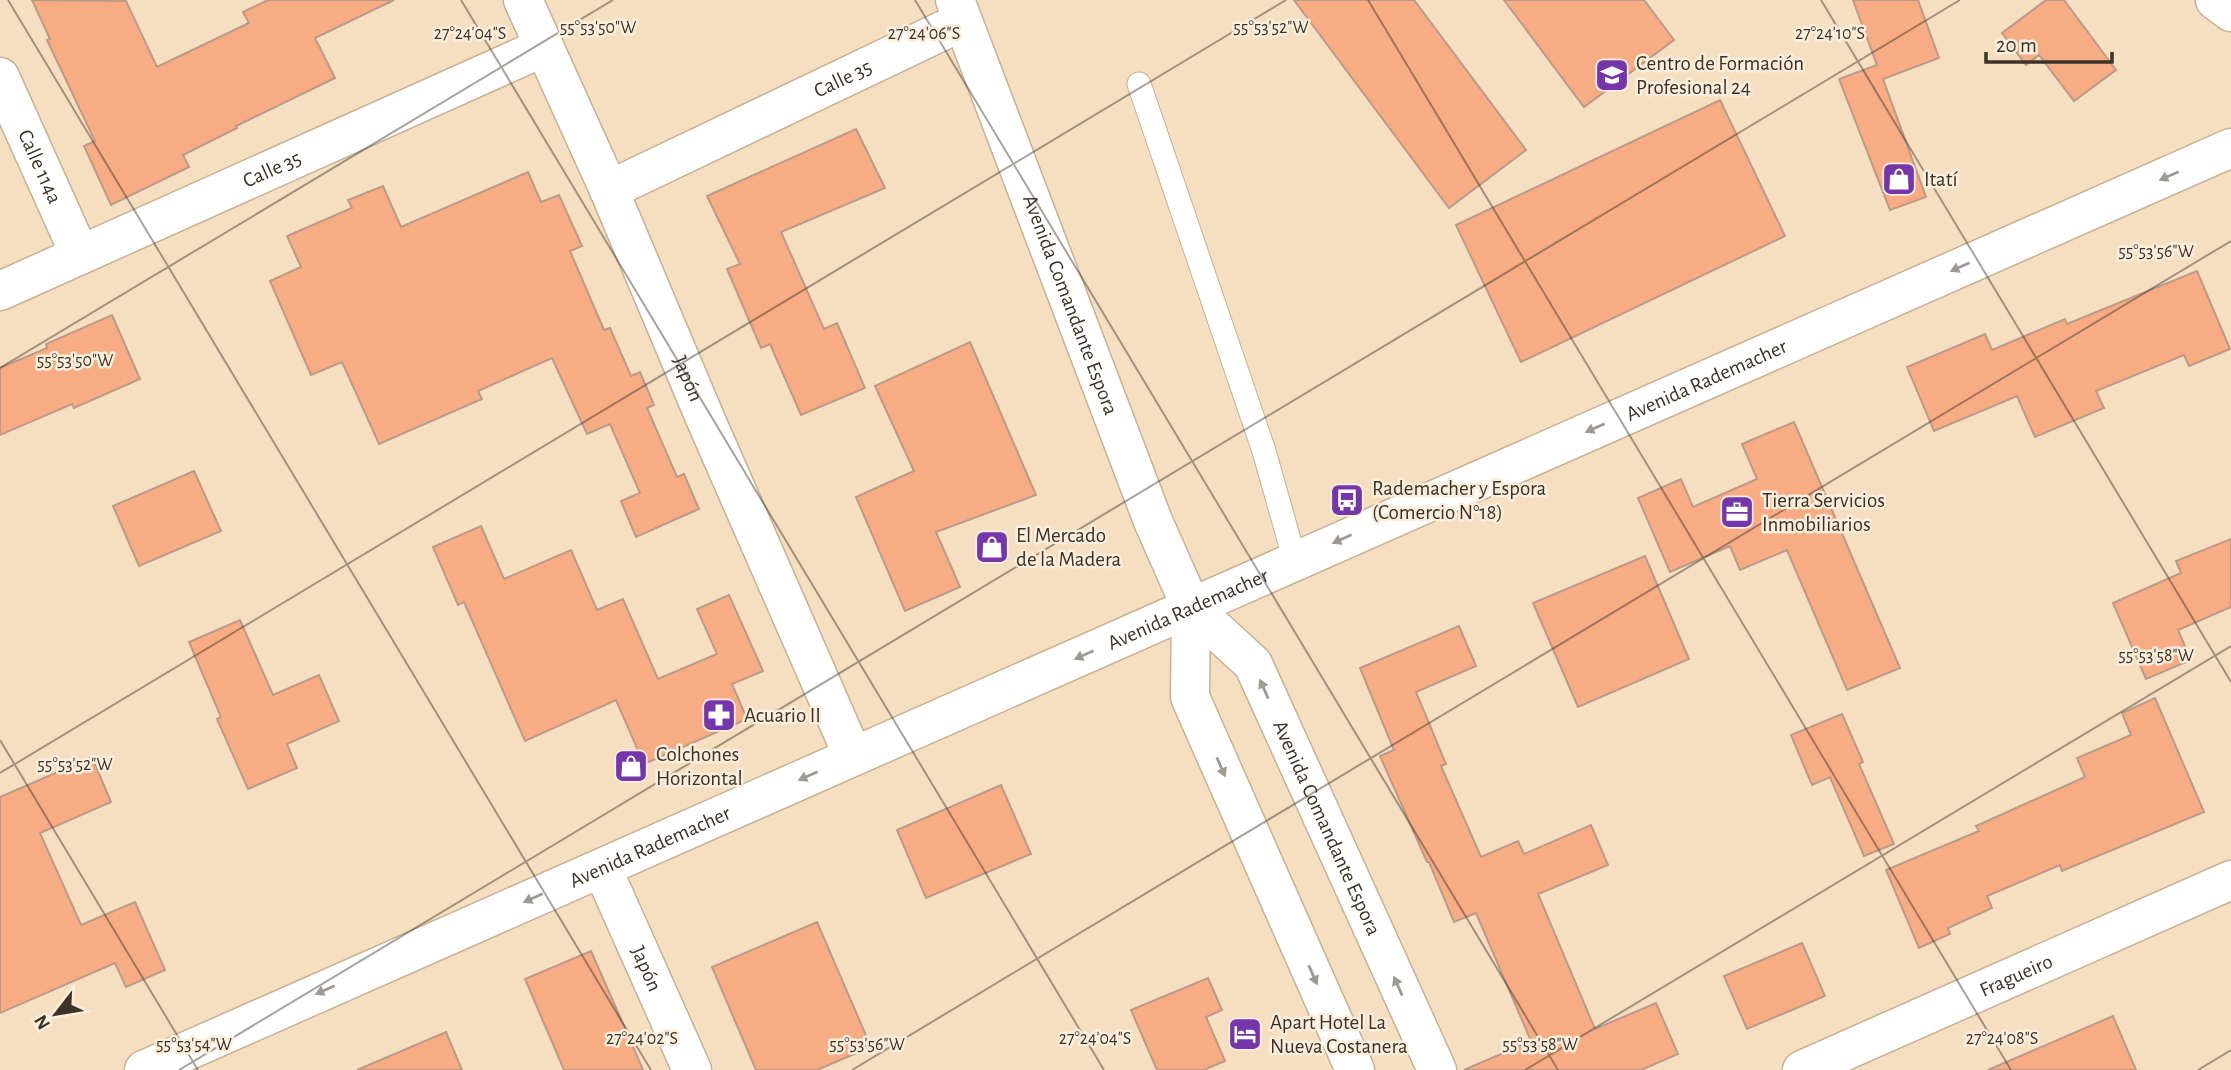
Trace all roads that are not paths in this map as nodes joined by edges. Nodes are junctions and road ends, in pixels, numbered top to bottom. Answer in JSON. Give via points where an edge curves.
{"nodes":[{"id":1,"x":523,"y":0,"type":"edge"},
{"id":2,"x":2215,"y":0,"type":"edge"},
{"id":3,"x":959,"y":11,"type":"edge"},
{"id":4,"x":2231,"y":12,"type":"edge"},
{"id":5,"x":544,"y":47,"type":"junction"},
{"id":6,"x":0,"y":76,"type":"edge"},
{"id":7,"x":1139,"y":84,"type":"dead end"},
{"id":8,"x":2231,"y":148,"type":"edge"},
{"id":9,"x":609,"y":190,"type":"junction"},
{"id":10,"x":80,"y":255,"type":"junction"},
{"id":11,"x":0,"y":290,"type":"edge"},
{"id":12,"x":1295,"y":561,"type":"junction"},
{"id":13,"x":1191,"y":607,"type":"junction"},
{"id":14,"x":853,"y":756,"type":"junction"},
{"id":15,"x":602,"y":868,"type":"junction"},
{"id":16,"x":2231,"y":880,"type":"edge"},
{"id":17,"x":144,"y":1070,"type":"edge"},
{"id":18,"x":692,"y":1070,"type":"edge"},
{"id":19,"x":1355,"y":1070,"type":"edge"},
{"id":20,"x":1437,"y":1070,"type":"edge"},
{"id":21,"x":1802,"y":1070,"type":"edge"}],
"edges":[{"from":1,"to":5,"type":"street","name":"Japón"},
{"from":2,"to":4,"type":"street"},
{"from":3,"to":9,"type":"street","name":"Calle 35"},
{"from":3,"to":13,"type":"street","name":"Avenida Comandante Espora","via":[[1153,521]]},
{"from":5,"to":9,"type":"street","name":"Japón"},
{"from":5,"to":10,"type":"street","name":"Calle 35"},
{"from":6,"to":10,"type":"street","name":"Calle 114a"},
{"from":7,"to":12,"type":"lane","via":[[1264,450]]},
{"from":8,"to":12,"type":"street","name":"Avenida Rademacher","one_way":true},
{"from":9,"to":14,"type":"street","name":"Japón"},
{"from":10,"to":11,"type":"street","name":"Calle 35"},
{"from":12,"to":13,"type":"street","name":"Avenida Rademacher"},
{"from":13,"to":14,"type":"street","name":"Avenida Rademacher","one_way":true},
{"from":13,"to":19,"type":"street","name":"Avenida Comandante Espora","one_way":true,"via":[[1190,697]]},
{"from":20,"to":13,"type":"street","name":"Avenida Comandante Espora","one_way":true,"via":[[1253,664]]},
{"from":14,"to":15,"type":"street","name":"Avenida Rademacher","one_way":true},
{"from":15,"to":17,"type":"street","name":"Avenida Rademacher","one_way":true},
{"from":15,"to":18,"type":"street","name":"Japón"},
{"from":16,"to":21,"type":"street","name":"Fragueiro"}]}
